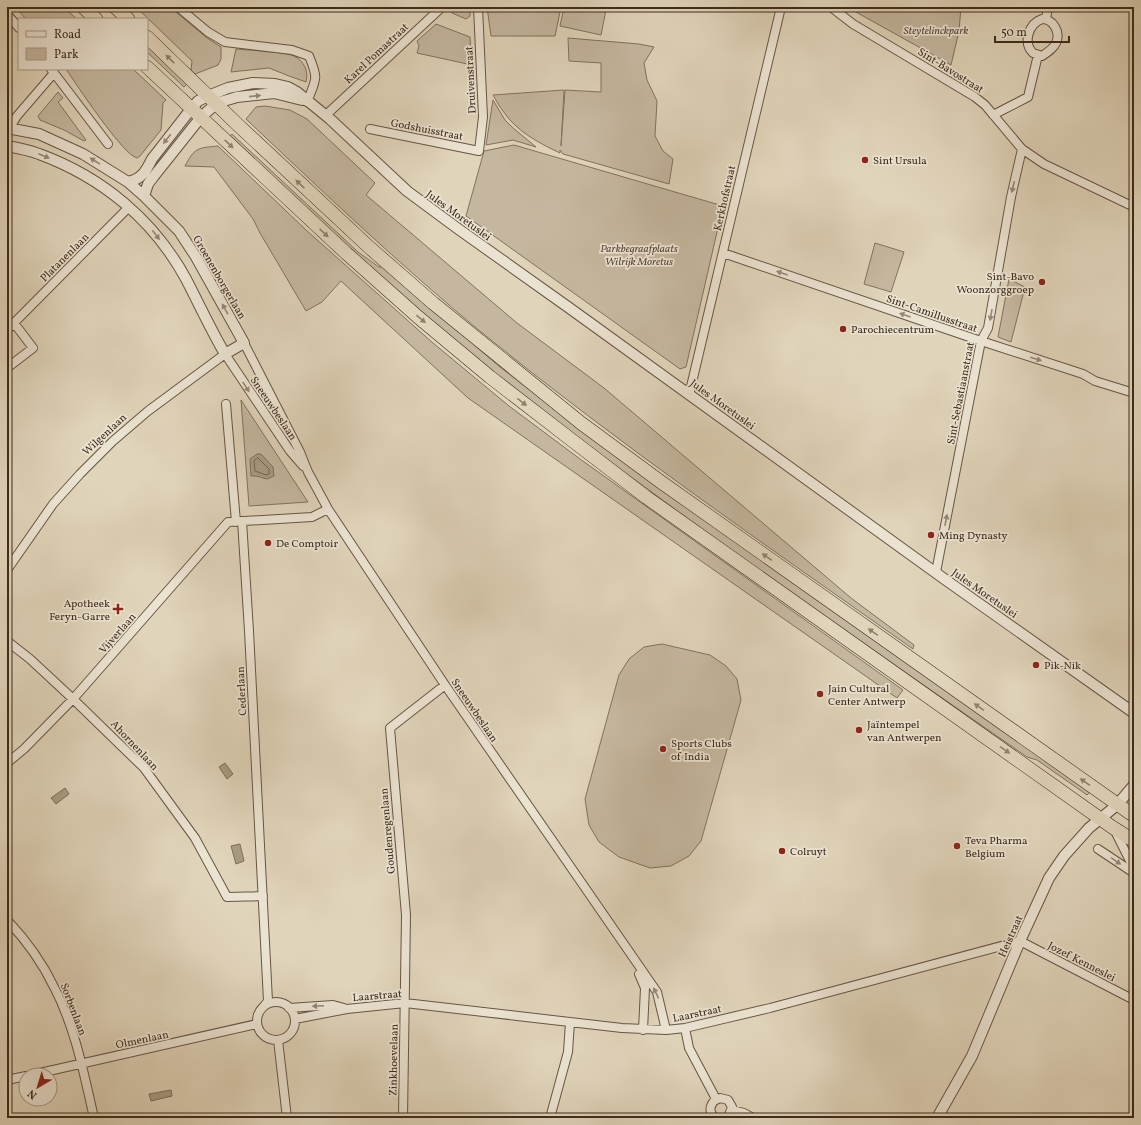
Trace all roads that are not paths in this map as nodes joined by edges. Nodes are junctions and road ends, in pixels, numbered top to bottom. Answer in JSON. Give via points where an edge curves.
{"nodes":[{"id":1,"x":83,"y":7,"type":"edge"},
{"id":2,"x":115,"y":7,"type":"edge"},
{"id":3,"x":178,"y":7,"type":"edge"},
{"id":4,"x":442,"y":7,"type":"edge"},
{"id":5,"x":478,"y":7,"type":"edge"},
{"id":6,"x":781,"y":7,"type":"edge"},
{"id":7,"x":831,"y":7,"type":"edge"},
{"id":8,"x":1048,"y":7,"type":"edge"},
{"id":9,"x":7,"y":14,"type":"edge"},
{"id":10,"x":95,"y":18,"type":"edge"},
{"id":11,"x":127,"y":18,"type":"edge"},
{"id":12,"x":1046,"y":19,"type":"junction"},
{"id":13,"x":18,"y":27,"type":"edge"},
{"id":14,"x":148,"y":38,"type":"edge"},
{"id":15,"x":1038,"y":55,"type":"junction"},
{"id":16,"x":148,"y":68,"type":"edge"},
{"id":17,"x":53,"y":71,"type":"edge"},
{"id":18,"x":212,"y":99,"type":"junction"},
{"id":19,"x":307,"y":102,"type":"junction"},
{"id":20,"x":196,"y":113,"type":"junction"},
{"id":21,"x":326,"y":115,"type":"junction"},
{"id":22,"x":993,"y":115,"type":"junction"},
{"id":23,"x":8,"y":129,"type":"edge"},
{"id":24,"x":370,"y":129,"type":"dead end"},
{"id":25,"x":108,"y":144,"type":"dead end"},
{"id":26,"x":7,"y":146,"type":"edge"},
{"id":27,"x":1022,"y":149,"type":"junction"},
{"id":28,"x":479,"y":151,"type":"joint"},
{"id":29,"x":128,"y":182,"type":"junction"},
{"id":30,"x":144,"y":196,"type":"junction"},
{"id":31,"x":129,"y":207,"type":"junction"},
{"id":32,"x":1134,"y":207,"type":"edge"},
{"id":33,"x":723,"y":253,"type":"junction"},
{"id":34,"x":14,"y":323,"type":"junction"},
{"id":35,"x":7,"y":330,"type":"edge"},
{"id":36,"x":981,"y":341,"type":"junction"},
{"id":37,"x":244,"y":343,"type":"junction"},
{"id":38,"x":225,"y":354,"type":"junction"},
{"id":39,"x":7,"y":368,"type":"edge"},
{"id":40,"x":1134,"y":393,"type":"edge"},
{"id":41,"x":689,"y":395,"type":"junction"},
{"id":42,"x":226,"y":404,"type":"dead end"},
{"id":43,"x":308,"y":472,"type":"junction"},
{"id":44,"x":328,"y":509,"type":"junction"},
{"id":45,"x":239,"y":521,"type":"junction"},
{"id":46,"x":7,"y":570,"type":"edge"},
{"id":47,"x":936,"y":572,"type":"junction"},
{"id":48,"x":7,"y":641,"type":"edge"},
{"id":49,"x":445,"y":685,"type":"junction"},
{"id":50,"x":73,"y":699,"type":"junction"},
{"id":51,"x":1134,"y":713,"type":"edge"},
{"id":52,"x":7,"y":763,"type":"edge"},
{"id":53,"x":1134,"y":785,"type":"edge"},
{"id":54,"x":1117,"y":805,"type":"junction"},
{"id":55,"x":1134,"y":816,"type":"edge"},
{"id":56,"x":1100,"y":817,"type":"junction"},
{"id":57,"x":1112,"y":827,"type":"junction"},
{"id":58,"x":1134,"y":841,"type":"edge"},
{"id":59,"x":1098,"y":849,"type":"dead end"},
{"id":60,"x":1134,"y":869,"type":"edge"},
{"id":61,"x":1134,"y":873,"type":"edge"},
{"id":62,"x":263,"y":896,"type":"junction"},
{"id":63,"x":7,"y":920,"type":"edge"},
{"id":64,"x":1020,"y":942,"type":"junction"},
{"id":65,"x":266,"y":948,"type":"junction"},
{"id":66,"x":632,"y":956,"type":"junction"},
{"id":67,"x":1134,"y":1000,"type":"edge"},
{"id":68,"x":277,"y":1002,"type":"junction"},
{"id":69,"x":405,"y":1003,"type":"junction"},
{"id":70,"x":264,"y":1006,"type":"junction"},
{"id":71,"x":290,"y":1008,"type":"junction"},
{"id":72,"x":347,"y":1009,"type":"junction"},
{"id":73,"x":295,"y":1019,"type":"junction"},
{"id":74,"x":570,"y":1022,"type":"junction"},
{"id":75,"x":257,"y":1024,"type":"junction"},
{"id":76,"x":685,"y":1028,"type":"junction"},
{"id":77,"x":643,"y":1030,"type":"junction"},
{"id":78,"x":666,"y":1030,"type":"junction"},
{"id":79,"x":278,"y":1040,"type":"junction"},
{"id":80,"x":81,"y":1064,"type":"junction"},
{"id":81,"x":58,"y":1069,"type":"edge"},
{"id":82,"x":18,"y":1078,"type":"edge"},
{"id":83,"x":7,"y":1080,"type":"edge"},
{"id":84,"x":716,"y":1099,"type":"junction"},
{"id":85,"x":732,"y":1110,"type":"junction"},
{"id":86,"x":94,"y":1118,"type":"edge"},
{"id":87,"x":287,"y":1118,"type":"edge"},
{"id":88,"x":403,"y":1118,"type":"edge"},
{"id":89,"x":550,"y":1118,"type":"edge"},
{"id":90,"x":715,"y":1118,"type":"edge"},
{"id":91,"x":726,"y":1118,"type":"edge"},
{"id":92,"x":753,"y":1118,"type":"edge"},
{"id":93,"x":937,"y":1118,"type":"edge"}],
"edges":[{"from":1,"to":10,"type":"highway"},
{"from":2,"to":11,"type":"highway"},
{"from":3,"to":19,"type":"street","via":[[208,32],[225,42],[292,50],[309,56],[316,72],[315,84]]},
{"from":4,"to":21,"type":"street","name":"Karel Pomastraat"},
{"from":5,"to":28,"type":"street","name":"Druivenstraat","via":[[483,117]]},
{"from":6,"to":33,"type":"street","name":"Kerkhofstraat"},
{"from":7,"to":22,"type":"street","name":"Sint-Bavostraat","via":[[853,24],[975,97]]},
{"from":8,"to":12,"type":"street"},
{"from":9,"to":13,"type":"street"},
{"from":12,"to":15,"type":"street","via":[[1038,20],[1029,31],[1029,47]]},
{"from":12,"to":15,"type":"street","via":[[1056,28],[1058,38],[1051,49],[1042,56]]},
{"from":18,"to":14,"type":"highway","one_way":true},
{"from":15,"to":22,"type":"street","via":[[1028,97]]},
{"from":16,"to":20,"type":"highway"},
{"from":17,"to":23,"type":"street"},
{"from":17,"to":25,"type":"street"},
{"from":18,"to":19,"type":"street","name":"Jules Moretuslei","via":[[234,87],[253,83],[288,87]]},
{"from":18,"to":20,"type":"street","name":"Jules Moretuslei","via":[[198,101]]},
{"from":54,"to":18,"type":"highway","one_way":true,"via":[[581,423],[473,337],[387,263]]},
{"from":19,"to":21,"type":"street","name":"Jules Moretuslei"},
{"from":20,"to":29,"type":"street","name":"Jules Moretuslei","one_way":true,"via":[[152,158],[140,177]]},
{"from":20,"to":30,"type":"street","name":"Jules Moretuslei","via":[[148,184]]},
{"from":20,"to":56,"type":"highway","one_way":true,"via":[[418,317],[568,438],[646,497]]},
{"from":21,"to":41,"type":"street","name":"Jules Moretuslei","via":[[407,191]]},
{"from":22,"to":27,"type":"street","name":"Sint-Bavostraat"},
{"from":29,"to":23,"type":"street","name":"Groenenborgerlaan","one_way":true,"via":[[84,154],[58,142],[39,134]]},
{"from":24,"to":28,"type":"street","name":"Godshuisstraat"},
{"from":26,"to":31,"type":"street","one_way":true,"via":[[39,154],[79,171]]},
{"from":27,"to":32,"type":"street","name":"Sint-Bavostraat","via":[[1044,164]]},
{"from":27,"to":36,"type":"street","name":"Sint-Sebastiaanstraat","one_way":true,"via":[[988,328]]},
{"from":29,"to":30,"type":"street","name":"Groenenborgerlaan"},
{"from":37,"to":30,"type":"street","name":"Groenenborgerlaan","one_way":true,"via":[[196,257],[179,232]]},
{"from":31,"to":34,"type":"street","name":"Platanenlaan"},
{"from":31,"to":38,"type":"street","one_way":true,"via":[[154,232],[174,259]]},
{"from":36,"to":33,"type":"street","name":"Sint-Camillusstraat","one_way":true},
{"from":33,"to":41,"type":"street","name":"Kerkhofstraat"},
{"from":34,"to":35,"type":"street","name":"Platanenlaan"},
{"from":34,"to":39,"type":"street","via":[[33,348]]},
{"from":36,"to":40,"type":"street","name":"Sint-Camillusstraat","one_way":true},
{"from":47,"to":36,"type":"street","name":"Sint-Sebastiaanstraat","one_way":true},
{"from":37,"to":38,"type":"street","name":"Wilgenlaan"},
{"from":37,"to":43,"type":"street","name":"Sneeuwbeslaan"},
{"from":38,"to":43,"type":"street","name":"Sneeuwbeslaan","one_way":true,"via":[[290,451]]},
{"from":38,"to":46,"type":"street","name":"Wilgenlaan","via":[[154,406],[113,441],[53,504]]},
{"from":41,"to":47,"type":"street","name":"Jules Moretuslei"},
{"from":42,"to":45,"type":"street"},
{"from":43,"to":44,"type":"street","name":"Sneeuwbeslaan"},
{"from":44,"to":45,"type":"street","via":[[312,517]]},
{"from":44,"to":49,"type":"street","name":"Sneeuwbeslaan"},
{"from":45,"to":50,"type":"street","name":"Vijverlaan","via":[[228,522]]},
{"from":45,"to":62,"type":"street","name":"Cederlaan","via":[[249,631]]},
{"from":47,"to":51,"type":"street","name":"Jules Moretuslei"},
{"from":48,"to":50,"type":"street","name":"Ahornenlaan"},
{"from":49,"to":66,"type":"street","name":"Sneeuwbeslaan"},
{"from":49,"to":69,"type":"street","name":"Goudenregenlaan","via":[[390,728],[406,915]]},
{"from":50,"to":52,"type":"street","name":"Vijverlaan"},
{"from":50,"to":62,"type":"street","name":"Ahornenlaan","via":[[144,768],[195,838],[227,897]]},
{"from":53,"to":54,"type":"street","name":"Heistraat"},
{"from":54,"to":55,"type":"highway"},
{"from":54,"to":56,"type":"street","name":"Heistraat"},
{"from":56,"to":57,"type":"highway"},
{"from":56,"to":64,"type":"street","name":"Heistraat","via":[[1064,856],[1049,878]]},
{"from":57,"to":58,"type":"highway"},
{"from":57,"to":60,"type":"street"},
{"from":59,"to":61,"type":"street","one_way":true},
{"from":62,"to":65,"type":"street","name":"Cederlaan"},
{"from":63,"to":80,"type":"street","name":"Sorbenlaan","via":[[35,954],[54,987],[74,1037]]},
{"from":64,"to":67,"type":"street","name":"Jozef Kenneslei"},
{"from":64,"to":76,"type":"street","name":"Laarstraat"},
{"from":64,"to":93,"type":"street","name":"Heistraat","via":[[972,1056]]},
{"from":65,"to":68,"type":"street","name":"Cederlaan","via":[[273,999]]},
{"from":65,"to":70,"type":"street","name":"Cederlaan","via":[[268,1001]]},
{"from":66,"to":77,"type":"street","name":"Sneeuwbeslaan","via":[[645,988]]},
{"from":78,"to":66,"type":"street","name":"Sneeuwbeslaan","one_way":true,"via":[[657,992]]},
{"from":68,"to":70,"type":"street"},
{"from":68,"to":71,"type":"street"},
{"from":69,"to":72,"type":"street","name":"Laarstraat"},
{"from":69,"to":74,"type":"street","name":"Laarstraat"},
{"from":69,"to":88,"type":"street","name":"Zinkhoevelaan"},
{"from":70,"to":75,"type":"street","via":[[259,1013]]},
{"from":72,"to":71,"type":"street","name":"Laarstraat","one_way":true,"via":[[333,1005]]},
{"from":71,"to":73,"type":"street"},
{"from":72,"to":73,"type":"street","name":"Laarstraat"},
{"from":73,"to":79,"type":"street","via":[[288,1035]]},
{"from":74,"to":77,"type":"street","name":"Laarstraat"},
{"from":74,"to":89,"type":"street","via":[[568,1052]]},
{"from":75,"to":79,"type":"street","via":[[267,1038]]},
{"from":75,"to":80,"type":"street","name":"Olmenlaan"},
{"from":76,"to":78,"type":"street","name":"Laarstraat"},
{"from":76,"to":84,"type":"street","via":[[689,1048]]},
{"from":77,"to":78,"type":"street","name":"Laarstraat"},
{"from":79,"to":87,"type":"street"},
{"from":80,"to":81,"type":"street","name":"Olmenlaan"},
{"from":80,"to":86,"type":"street","name":"Sorbenlaan"},
{"from":82,"to":83,"type":"street"},
{"from":84,"to":85,"type":"street","via":[[728,1100]]},
{"from":84,"to":90,"type":"street","via":[[710,1107]]},
{"from":85,"to":91,"type":"street"},
{"from":85,"to":92,"type":"street"}]}
